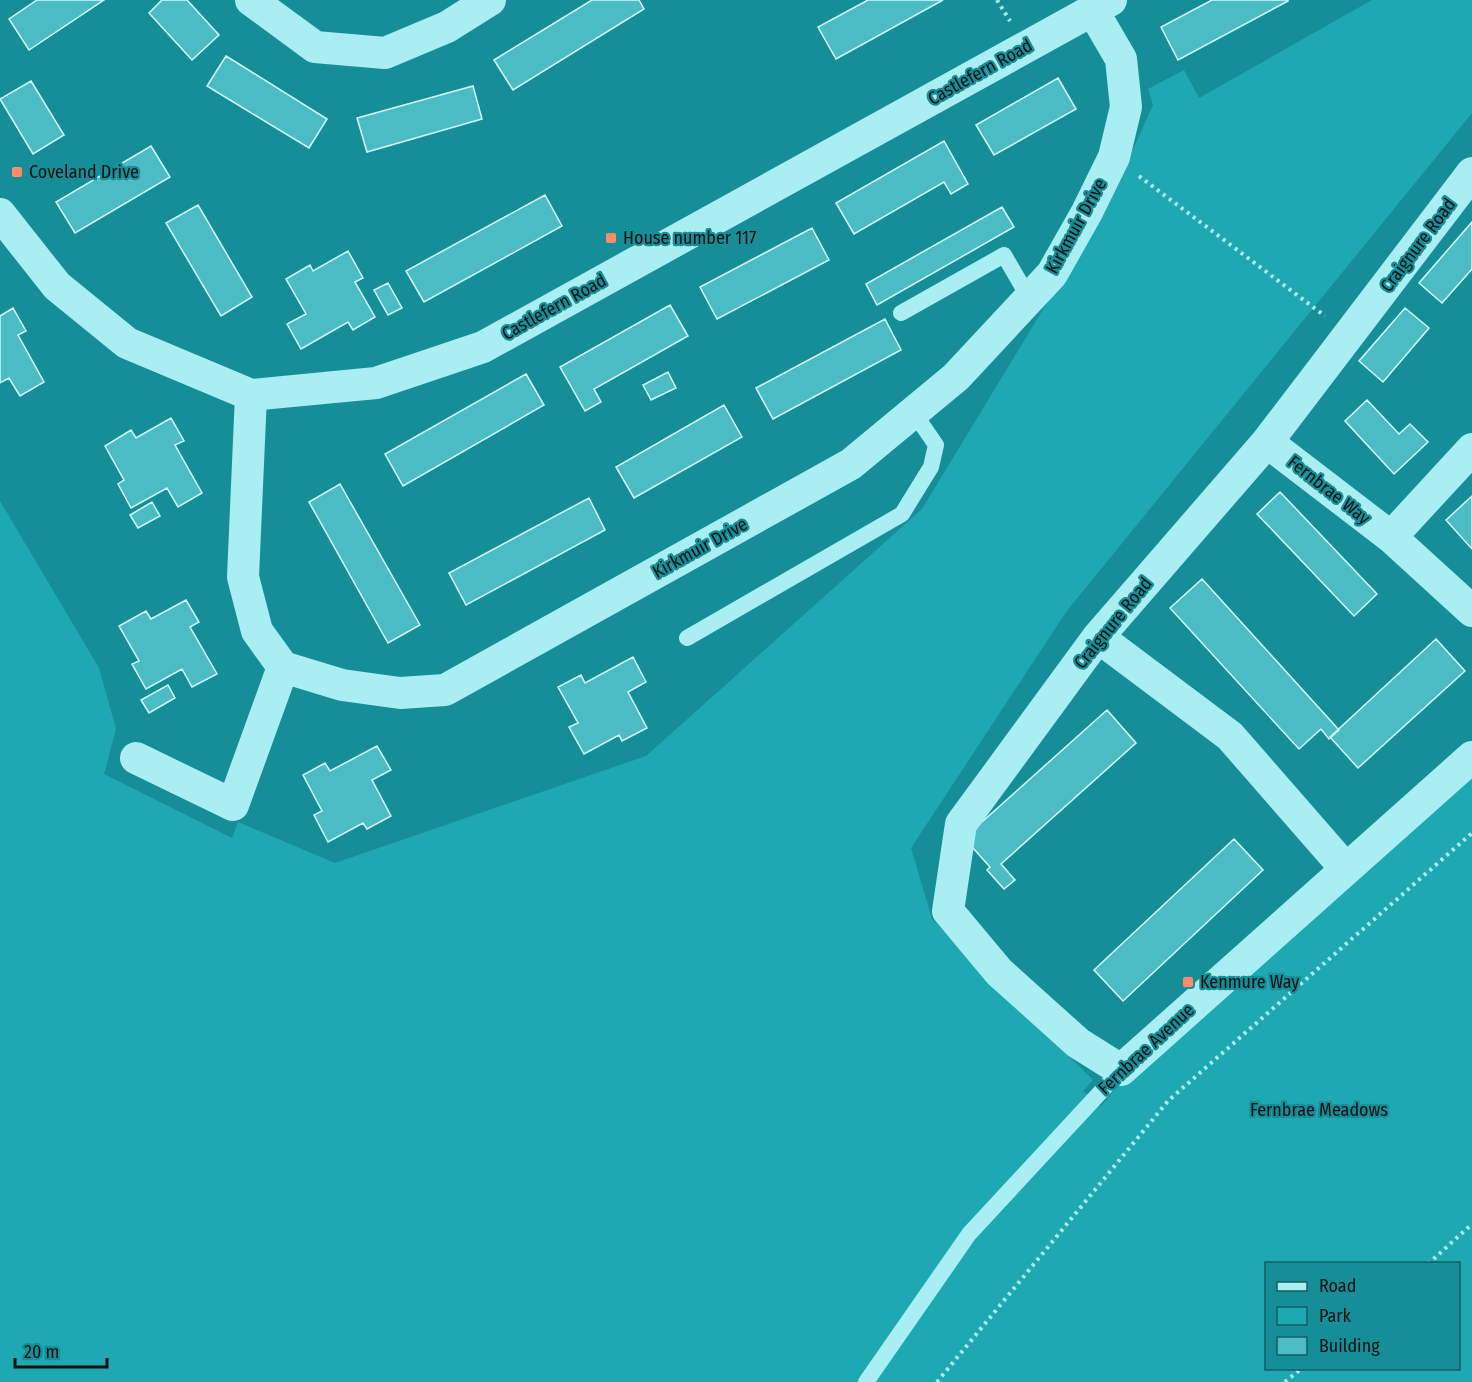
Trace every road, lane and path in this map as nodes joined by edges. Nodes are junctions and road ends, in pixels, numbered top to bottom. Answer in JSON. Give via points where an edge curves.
{"nodes":[{"id":1,"x":252,"y":0,"type":"edge"},
{"id":2,"x":490,"y":0,"type":"edge"},
{"id":3,"x":1103,"y":5,"type":"edge"},
{"id":4,"x":1114,"y":156,"type":"junction"},
{"id":5,"x":1472,"y":173,"type":"edge"},
{"id":6,"x":0,"y":213,"type":"edge"},
{"id":7,"x":1029,"y":298,"type":"junction"},
{"id":8,"x":900,"y":313,"type":"dead end"},
{"id":9,"x":1349,"y":334,"type":"junction"},
{"id":10,"x":251,"y":395,"type":"junction"},
{"id":11,"x":914,"y":412,"type":"junction"},
{"id":12,"x":1267,"y":442,"type":"junction"},
{"id":13,"x":1472,"y":449,"type":"edge"},
{"id":14,"x":1390,"y":537,"type":"junction"},
{"id":15,"x":1472,"y":611,"type":"edge"},
{"id":16,"x":1098,"y":637,"type":"junction"},
{"id":17,"x":687,"y":638,"type":"dead end"},
{"id":18,"x":283,"y":666,"type":"junction"},
{"id":19,"x":136,"y":758,"type":"dead end"},
{"id":20,"x":1472,"y":758,"type":"edge"},
{"id":21,"x":1472,"y":833,"type":"edge"},
{"id":22,"x":1346,"y":869,"type":"junction"},
{"id":23,"x":1120,"y":1070,"type":"junction"},
{"id":24,"x":1472,"y":1224,"type":"edge"},
{"id":25,"x":1429,"y":1262,"type":"edge"},
{"id":26,"x":1300,"y":1370,"type":"edge"},
{"id":27,"x":866,"y":1382,"type":"edge"},
{"id":28,"x":937,"y":1382,"type":"edge"},
{"id":29,"x":1285,"y":1382,"type":"edge"}],
"edges":[{"from":1,"to":2,"type":"street","via":[[315,47],[385,53],[447,27]]},
{"from":3,"to":4,"type":"street","name":"Kirkmuir Drive","via":[[1121,59],[1126,107]]},
{"from":3,"to":10,"type":"street","name":"Castlefern Road","via":[[483,347],[376,383]]},
{"from":4,"to":7,"type":"street","name":"Kirkmuir Drive","via":[[1052,274]]},
{"from":4,"to":9,"type":"path"},
{"from":5,"to":9,"type":"street","name":"Craignure Road"},
{"from":6,"to":10,"type":"street","name":"Castlefern Road","via":[[57,286],[127,343]]},
{"from":7,"to":8,"type":"lane","via":[[1004,255]]},
{"from":7,"to":11,"type":"street","name":"Kirkmuir Drive","via":[[956,377]]},
{"from":9,"to":12,"type":"street","name":"Craignure Road"},
{"from":10,"to":18,"type":"street","via":[[243,577],[257,630]]},
{"from":11,"to":17,"type":"lane","via":[[936,445],[932,467],[902,514]]},
{"from":11,"to":18,"type":"street","name":"Kirkmuir Drive","via":[[851,464],[445,690],[400,693],[342,685]]},
{"from":12,"to":14,"type":"street","name":"Fernbrae Way"},
{"from":12,"to":16,"type":"street","name":"Craignure Road"},
{"from":13,"to":14,"type":"street"},
{"from":14,"to":15,"type":"street","name":"Fernbrae Way"},
{"from":16,"to":22,"type":"street","via":[[1230,736]]},
{"from":16,"to":23,"type":"street","name":"Craignure Road","via":[[961,824],[948,911],[999,972],[1078,1043]]},
{"from":18,"to":19,"type":"street","via":[[233,805]]},
{"from":20,"to":22,"type":"street","name":"Fernbrae Avenue"},
{"from":21,"to":28,"type":"path","via":[[1168,1101]]},
{"from":22,"to":23,"type":"street","name":"Fernbrae Avenue"},
{"from":23,"to":27,"type":"lane","name":"Fernbrae Avenue","via":[[969,1234]]},
{"from":24,"to":25,"type":"path"},
{"from":26,"to":29,"type":"path"}]}
